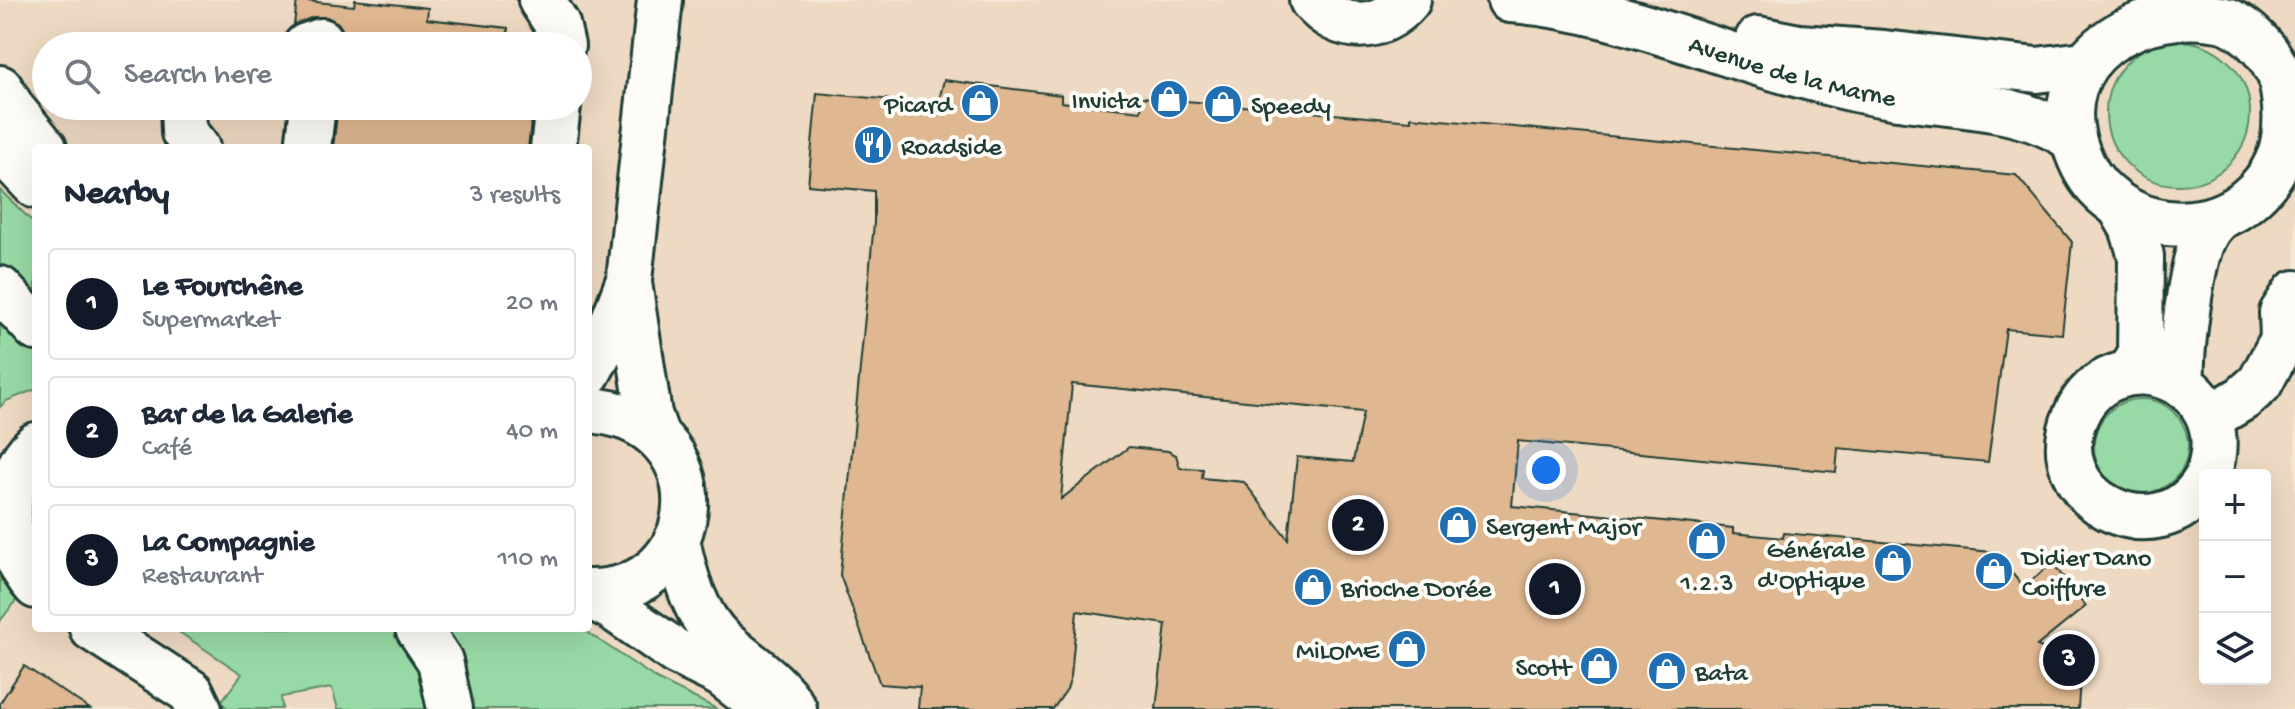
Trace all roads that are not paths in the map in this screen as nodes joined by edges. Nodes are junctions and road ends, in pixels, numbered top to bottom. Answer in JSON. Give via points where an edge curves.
{"nodes":[{"id":1,"x":541,"y":0,"type":"edge"},
{"id":2,"x":1312,"y":0,"type":"edge"},
{"id":3,"x":1510,"y":0,"type":"edge"},
{"id":4,"x":1613,"y":0,"type":"edge"},
{"id":5,"x":1410,"y":1,"type":"edge"},
{"id":6,"x":2137,"y":10,"type":"edge"},
{"id":7,"x":2227,"y":11,"type":"edge"},
{"id":8,"x":659,"y":12,"type":"edge"},
{"id":9,"x":560,"y":32,"type":"edge"},
{"id":10,"x":2084,"y":64,"type":"junction"},
{"id":11,"x":2288,"y":84,"type":"edge"},
{"id":12,"x":0,"y":88,"type":"edge"},
{"id":13,"x":184,"y":120,"type":"edge"},
{"id":14,"x":311,"y":120,"type":"edge"},
{"id":15,"x":556,"y":120,"type":"edge"},
{"id":16,"x":2073,"y":139,"type":"junction"},
{"id":17,"x":41,"y":144,"type":"edge"},
{"id":18,"x":194,"y":144,"type":"edge"},
{"id":19,"x":308,"y":144,"type":"edge"},
{"id":20,"x":553,"y":144,"type":"edge"},
{"id":21,"x":0,"y":148,"type":"edge"},
{"id":22,"x":2285,"y":159,"type":"edge"},
{"id":23,"x":32,"y":182,"type":"edge"},
{"id":24,"x":2121,"y":208,"type":"junction"},
{"id":25,"x":2218,"y":218,"type":"junction"},
{"id":26,"x":629,"y":280,"type":"junction"},
{"id":27,"x":0,"y":289,"type":"edge"},
{"id":28,"x":2295,"y":293,"type":"edge"},
{"id":29,"x":32,"y":324,"type":"edge"},
{"id":30,"x":2289,"y":337,"type":"edge"},
{"id":31,"x":592,"y":366,"type":"edge"},
{"id":32,"x":2131,"y":373,"type":"junction"},
{"id":33,"x":2295,"y":382,"type":"edge"},
{"id":34,"x":2194,"y":397,"type":"junction"},
{"id":35,"x":592,"y":410,"type":"edge"},
{"id":36,"x":656,"y":434,"type":"junction"},
{"id":37,"x":32,"y":447,"type":"edge"},
{"id":38,"x":2209,"y":469,"type":"edge"},
{"id":39,"x":2199,"y":488,"type":"edge"},
{"id":40,"x":1,"y":521,"type":"edge"},
{"id":41,"x":677,"y":539,"type":"junction"},
{"id":42,"x":32,"y":582,"type":"edge"},
{"id":43,"x":592,"y":594,"type":"edge"},
{"id":44,"x":592,"y":596,"type":"edge"},
{"id":45,"x":98,"y":632,"type":"edge"},
{"id":46,"x":421,"y":632,"type":"edge"},
{"id":47,"x":199,"y":709,"type":"edge"},
{"id":48,"x":450,"y":709,"type":"edge"},
{"id":49,"x":765,"y":709,"type":"edge"},
{"id":50,"x":794,"y":709,"type":"edge"}],
"edges":[{"from":1,"to":9,"type":"main road"},
{"from":2,"to":5,"type":"main road","via":[[1334,19],[1366,26]]},
{"from":3,"to":16,"type":"main road","name":"Avenue de la Marne","via":[[1617,21],[1844,86],[2021,114]]},
{"from":4,"to":10,"type":"main road","name":"Avenue de la Marne","via":[[1799,47],[2037,70]]},
{"from":6,"to":7,"type":"main road"},
{"from":6,"to":10,"type":"main road"},
{"from":7,"to":11,"type":"main road"},
{"from":8,"to":26,"type":"main road"},
{"from":10,"to":16,"type":"main road","via":[[2072,101]]},
{"from":11,"to":22,"type":"main road"},
{"from":12,"to":17,"type":"main road"},
{"from":13,"to":18,"type":"main road","via":[[184,132]]},
{"from":14,"to":19,"type":"main road"},
{"from":15,"to":20,"type":"main road"},
{"from":16,"to":24,"type":"main road","via":[[2083,166]]},
{"from":21,"to":23,"type":"main road"},
{"from":22,"to":25,"type":"main road","via":[[2252,197]]},
{"from":24,"to":25,"type":"main road","via":[[2152,221],[2185,224]]},
{"from":24,"to":32,"type":"main road","via":[[2141,256],[2140,354]]},
{"from":25,"to":34,"type":"main road","via":[[2205,234],[2196,262],[2180,364]]},
{"from":26,"to":31,"type":"main road"},
{"from":26,"to":36,"type":"main road"},
{"from":27,"to":29,"type":"main road"},
{"from":28,"to":30,"type":"main road","via":[[2282,313]]},
{"from":30,"to":33,"type":"main road"},
{"from":30,"to":34,"type":"main road","via":[[2260,383],[2243,398],[2223,410]]},
{"from":32,"to":34,"type":"main road","via":[[2166,376]]},
{"from":32,"to":39,"type":"main road","via":[[2089,395],[2076,414],[2069,435],[2078,480],[2107,509],[2145,518],[2185,504]]},
{"from":34,"to":38,"type":"main road","via":[[2212,426],[2215,444]]},
{"from":35,"to":36,"type":"main road","via":[[613,411]]},
{"from":36,"to":41,"type":"main road","via":[[681,473],[684,519]]},
{"from":37,"to":40,"type":"main road","via":[[7,480]]},
{"from":40,"to":42,"type":"main road","via":[[7,545]]},
{"from":41,"to":43,"type":"main road","via":[[648,575]]},
{"from":41,"to":50,"type":"main road","via":[[695,601],[720,639],[763,673]]},
{"from":44,"to":49,"type":"main road","via":[[676,652],[721,674]]},
{"from":45,"to":47,"type":"main road","via":[[191,692]]},
{"from":46,"to":48,"type":"main road","via":[[440,661]]}]}
